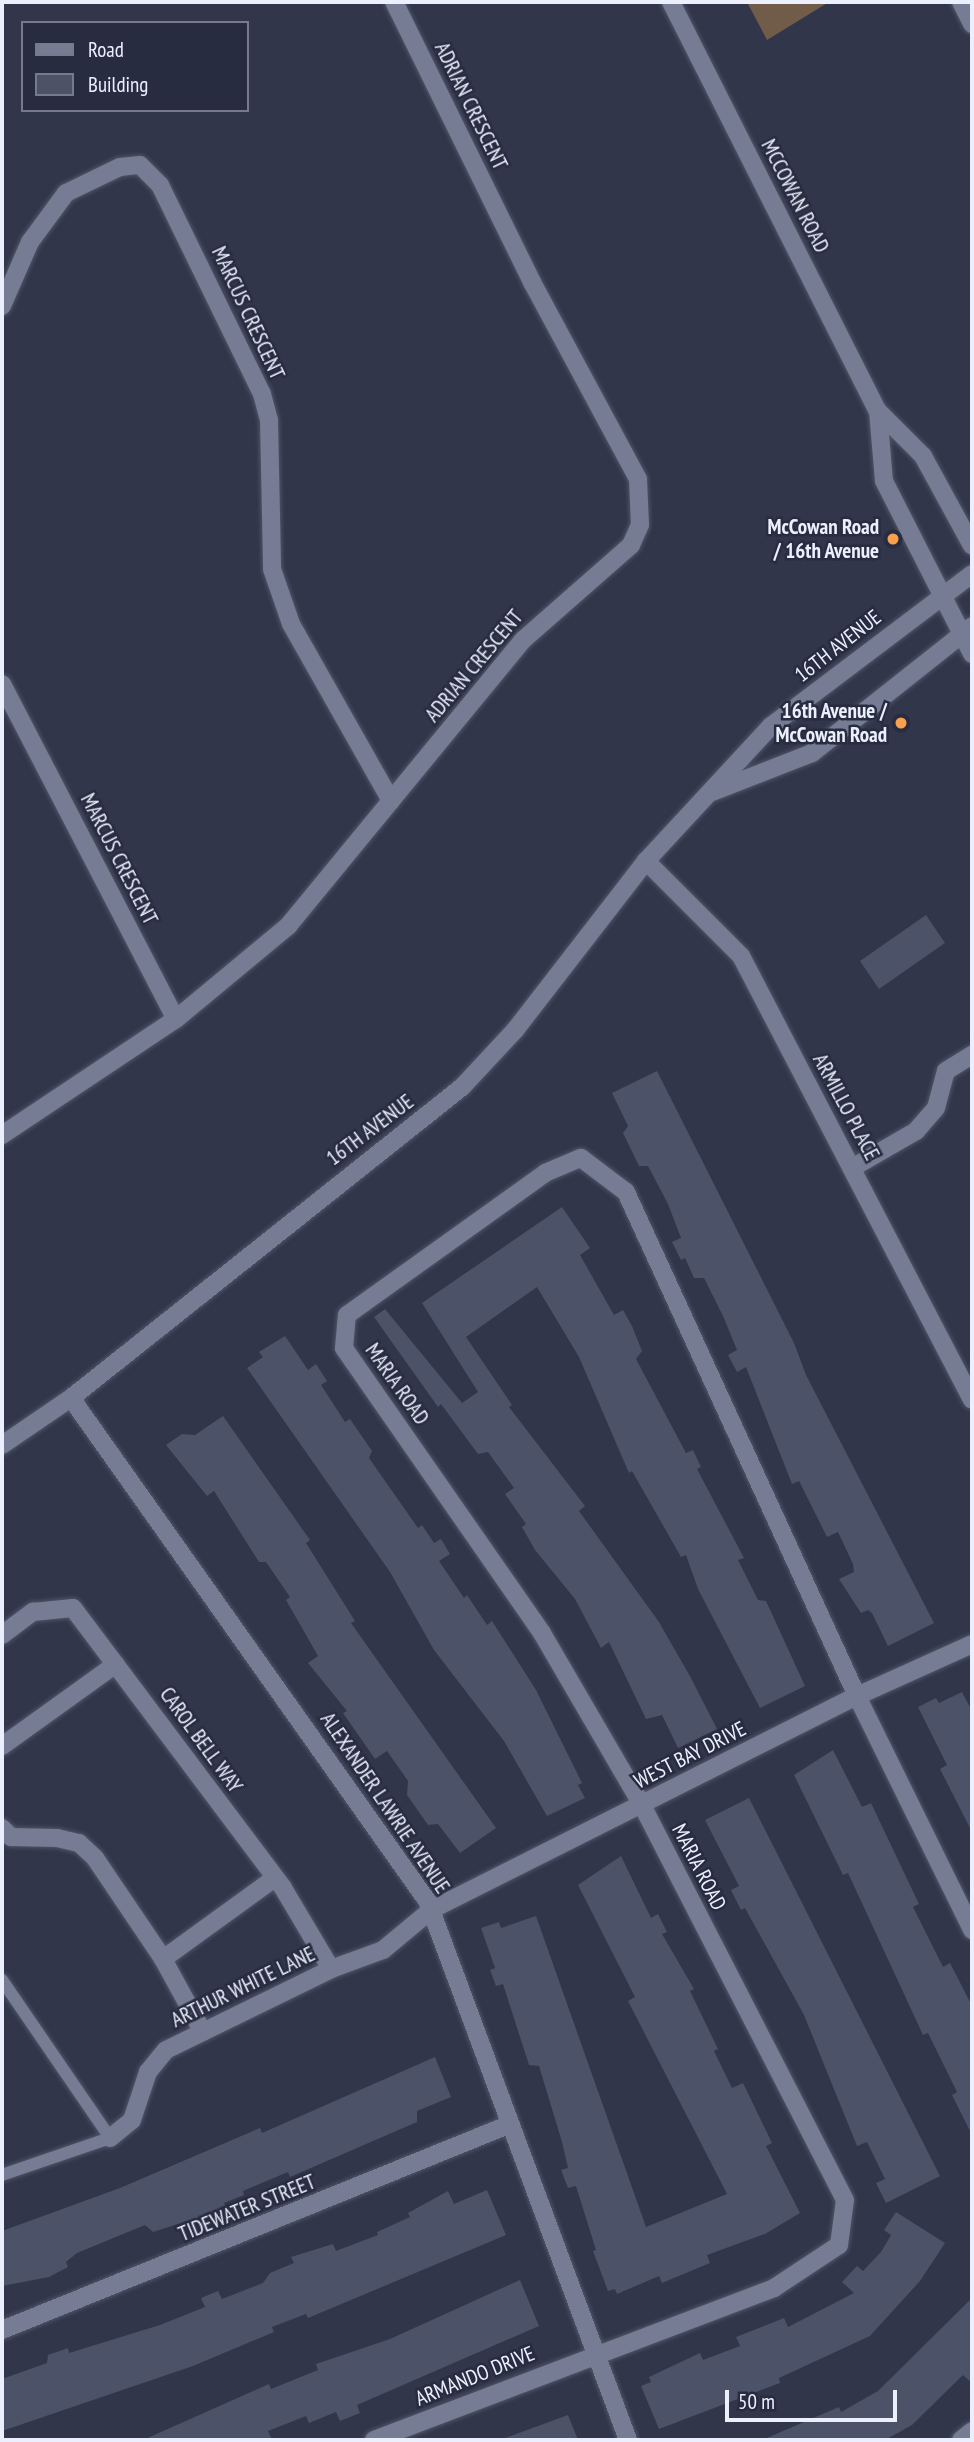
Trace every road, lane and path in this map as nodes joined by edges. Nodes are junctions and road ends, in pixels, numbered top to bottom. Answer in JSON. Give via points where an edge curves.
{"nodes":[{"id":1,"x":394,"y":2,"type":"edge"},
{"id":2,"x":671,"y":2,"type":"edge"},
{"id":3,"x":961,"y":2,"type":"edge"},
{"id":4,"x":972,"y":24,"type":"edge"},
{"id":5,"x":2,"y":306,"type":"edge"},
{"id":6,"x":878,"y":411,"type":"junction"},
{"id":7,"x":972,"y":546,"type":"edge"},
{"id":8,"x":972,"y":574,"type":"edge"},
{"id":9,"x":941,"y":596,"type":"junction"},
{"id":10,"x":966,"y":631,"type":"edge"},
{"id":11,"x":972,"y":654,"type":"edge"},
{"id":12,"x":2,"y":684,"type":"edge"},
{"id":13,"x":709,"y":793,"type":"junction"},
{"id":14,"x":391,"y":802,"type":"junction"},
{"id":15,"x":646,"y":861,"type":"junction"},
{"id":16,"x":176,"y":1019,"type":"junction"},
{"id":17,"x":972,"y":1055,"type":"edge"},
{"id":18,"x":2,"y":1135,"type":"edge"},
{"id":19,"x":852,"y":1168,"type":"junction"},
{"id":20,"x":71,"y":1398,"type":"junction"},
{"id":21,"x":972,"y":1399,"type":"edge"},
{"id":22,"x":2,"y":1445,"type":"edge"},
{"id":23,"x":2,"y":1635,"type":"edge"},
{"id":24,"x":972,"y":1644,"type":"edge"},
{"id":25,"x":116,"y":1664,"type":"junction"},
{"id":26,"x":857,"y":1696,"type":"junction"},
{"id":27,"x":2,"y":1746,"type":"edge"},
{"id":28,"x":642,"y":1805,"type":"junction"},
{"id":29,"x":2,"y":1828,"type":"edge"},
{"id":30,"x":275,"y":1878,"type":"junction"},
{"id":31,"x":431,"y":1910,"type":"junction"},
{"id":32,"x":972,"y":1930,"type":"edge"},
{"id":33,"x":163,"y":1959,"type":"junction"},
{"id":34,"x":331,"y":1969,"type":"junction"},
{"id":35,"x":2,"y":1980,"type":"edge"},
{"id":36,"x":203,"y":2032,"type":"junction"},
{"id":37,"x":508,"y":2126,"type":"junction"},
{"id":38,"x":110,"y":2137,"type":"junction"},
{"id":39,"x":2,"y":2175,"type":"edge"},
{"id":40,"x":2,"y":2330,"type":"edge"},
{"id":41,"x":592,"y":2354,"type":"junction"},
{"id":42,"x":972,"y":2431,"type":"edge"},
{"id":43,"x":374,"y":2440,"type":"edge"},
{"id":44,"x":628,"y":2440,"type":"edge"},
{"id":45,"x":961,"y":2440,"type":"edge"}],
"edges":[{"from":1,"to":14,"type":"street","name":"ADRIAN CRESCENT","via":[[532,282],[638,479],[641,503],[640,525],[631,545],[523,640]]},
{"from":2,"to":6,"type":"street","name":"MCCOWAN ROAD"},
{"from":3,"to":4,"type":"street"},
{"from":5,"to":14,"type":"street","name":"MARCUS CRESCENT","via":[[30,242],[66,193],[120,167],[140,165],[160,185],[262,394],[269,420],[272,569],[291,624]]},
{"from":6,"to":7,"type":"street","name":"MCCOWAN ROAD","via":[[922,456]]},
{"from":6,"to":9,"type":"street","name":"MCCOWAN ROAD","via":[[884,481]]},
{"from":8,"to":9,"type":"street","name":"16TH AVENUE"},
{"from":9,"to":10,"type":"street","name":"MCCOWAN ROAD"},
{"from":9,"to":13,"type":"street","name":"16TH AVENUE","via":[[771,726]]},
{"from":10,"to":11,"type":"street","name":"MCCOWAN ROAD"},
{"from":10,"to":13,"type":"street","name":"16TH AVENUE","via":[[811,753]]},
{"from":12,"to":16,"type":"street","name":"MARCUS CRESCENT"},
{"from":13,"to":15,"type":"street","name":"16TH AVENUE"},
{"from":14,"to":16,"type":"street","name":"ADRIAN CRESCENT","via":[[288,926]]},
{"from":15,"to":19,"type":"street","name":"ARMILLO PLACE","via":[[741,956]]},
{"from":15,"to":20,"type":"street","name":"16TH AVENUE","via":[[516,1029],[462,1087]]},
{"from":16,"to":18,"type":"street","name":"ADRIAN CRESCENT"},
{"from":17,"to":19,"type":"street","via":[[946,1071],[936,1108],[916,1131]]},
{"from":19,"to":21,"type":"street","name":"ARMILLO PLACE"},
{"from":20,"to":22,"type":"street","name":"16TH AVENUE"},
{"from":20,"to":31,"type":"street","name":"ALEXANDER LAWRIE AVENUE","via":[[359,1800]]},
{"from":23,"to":25,"type":"street","name":"CAROL BELL WAY","via":[[33,1612],[73,1608]]},
{"from":24,"to":26,"type":"street","name":"WEST BAY DRIVE"},
{"from":25,"to":27,"type":"street"},
{"from":25,"to":30,"type":"street","name":"CAROL BELL WAY"},
{"from":26,"to":28,"type":"street","name":"WEST BAY DRIVE"},
{"from":26,"to":28,"type":"street","name":"MARIA ROAD","via":[[626,1192],[581,1158],[545,1173],[347,1315],[344,1348],[542,1633]]},
{"from":26,"to":32,"type":"street","name":"MARIA ROAD"},
{"from":28,"to":31,"type":"street","name":"WEST BAY DRIVE"},
{"from":28,"to":41,"type":"street","name":"MARIA ROAD","via":[[845,2200],[839,2245],[774,2288]]},
{"from":29,"to":33,"type":"street","via":[[10,1837],[79,1843],[95,1858]]},
{"from":30,"to":33,"type":"street"},
{"from":30,"to":34,"type":"street","name":"CAROL BELL WAY"},
{"from":31,"to":34,"type":"street","name":"ARTHUR WHITE LANE","via":[[383,1950]]},
{"from":31,"to":37,"type":"street","name":"ALEXANDER LAWRIE AVENUE"},
{"from":33,"to":36,"type":"street"},
{"from":34,"to":36,"type":"street","name":"ARTHUR WHITE LANE"},
{"from":35,"to":38,"type":"lane"},
{"from":36,"to":38,"type":"street","name":"ARTHUR WHITE LANE","via":[[166,2050],[155,2061],[132,2120]]},
{"from":37,"to":40,"type":"street","name":"TIDEWATER STREET"},
{"from":37,"to":41,"type":"street","name":"ALEXANDER LAWRIE AVENUE"},
{"from":38,"to":39,"type":"lane"},
{"from":41,"to":43,"type":"street","name":"ARMANDO DRIVE"},
{"from":41,"to":44,"type":"street","name":"ALEXANDER LAWRIE AVENUE"},
{"from":42,"to":45,"type":"street"}]}
